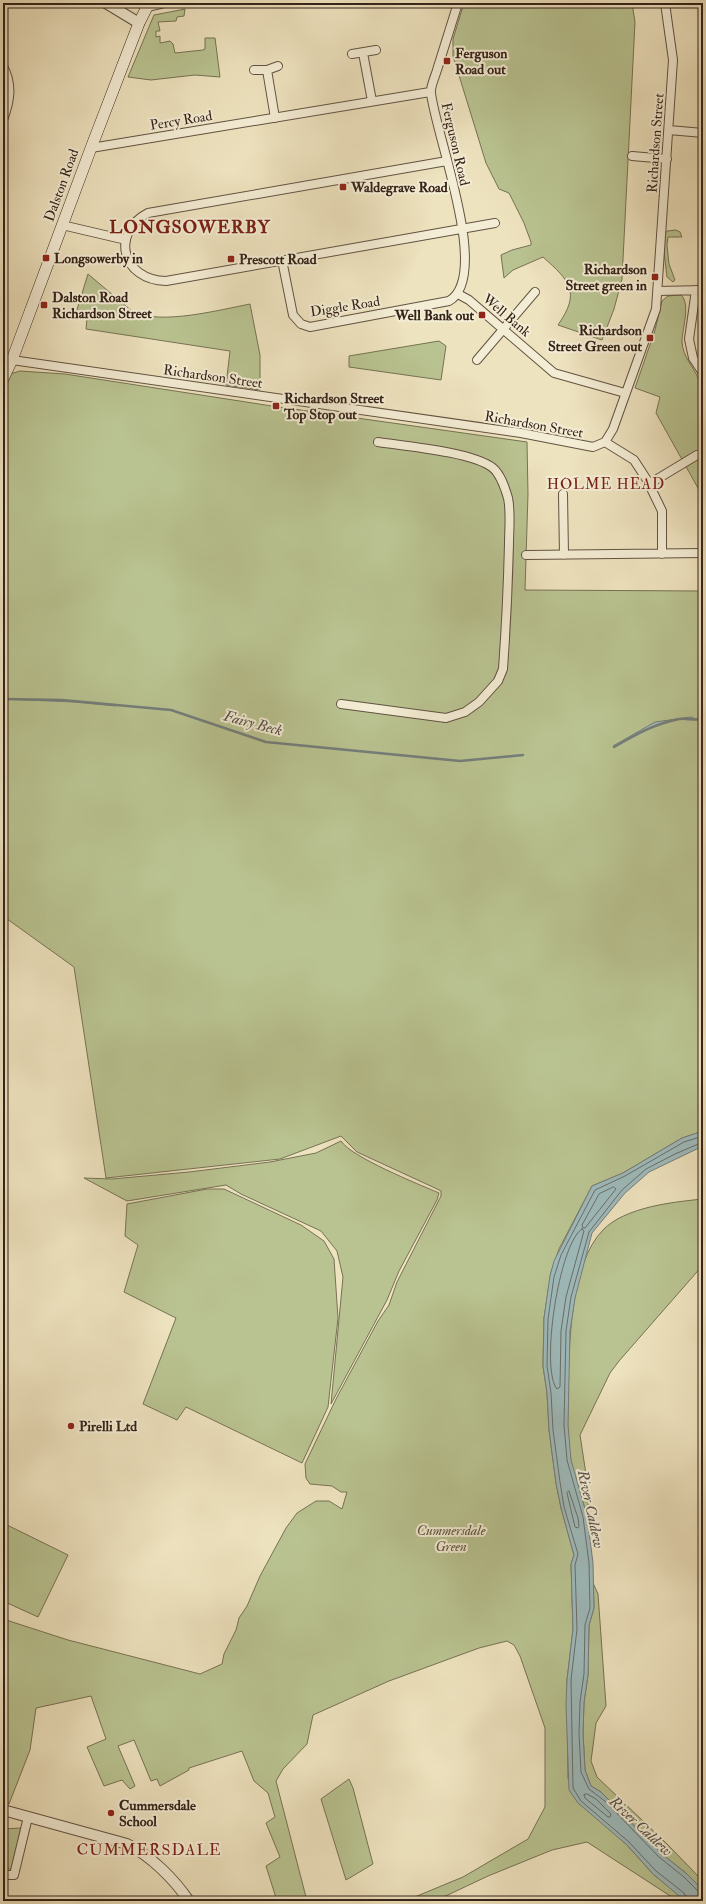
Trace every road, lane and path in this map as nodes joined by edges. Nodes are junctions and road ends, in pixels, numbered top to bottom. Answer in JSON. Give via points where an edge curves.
{"nodes":[{"id":1,"x":106,"y":3,"type":"edge"},
{"id":2,"x":161,"y":3,"type":"edge"},
{"id":3,"x":458,"y":3,"type":"edge"},
{"id":4,"x":665,"y":3,"type":"edge"},
{"id":5,"x":148,"y":4,"type":"edge"},
{"id":6,"x":139,"y":23,"type":"junction"},
{"id":7,"x":376,"y":50,"type":"dead end"},
{"id":8,"x":363,"y":53,"type":"junction"},
{"id":9,"x":352,"y":54,"type":"dead end"},
{"id":10,"x":3,"y":66,"type":"edge"},
{"id":11,"x":278,"y":66,"type":"dead end"},
{"id":12,"x":254,"y":70,"type":"dead end"},
{"id":13,"x":267,"y":70,"type":"junction"},
{"id":14,"x":430,"y":92,"type":"junction"},
{"id":15,"x":372,"y":101,"type":"junction"},
{"id":16,"x":276,"y":118,"type":"junction"},
{"id":17,"x":3,"y":120,"type":"edge"},
{"id":18,"x":669,"y":130,"type":"junction"},
{"id":19,"x":703,"y":133,"type":"edge"},
{"id":20,"x":90,"y":148,"type":"junction"},
{"id":21,"x":632,"y":156,"type":"dead end"},
{"id":22,"x":668,"y":159,"type":"junction"},
{"id":23,"x":447,"y":161,"type":"junction"},
{"id":24,"x":495,"y":223,"type":"dead end"},
{"id":25,"x":62,"y":225,"type":"junction"},
{"id":26,"x":462,"y":229,"type":"junction"},
{"id":27,"x":126,"y":240,"type":"junction"},
{"id":28,"x":282,"y":260,"type":"junction"},
{"id":29,"x":699,"y":290,"type":"edge"},
{"id":30,"x":658,"y":291,"type":"junction"},
{"id":31,"x":535,"y":292,"type":"dead end"},
{"id":32,"x":458,"y":294,"type":"junction"},
{"id":33,"x":503,"y":328,"type":"junction"},
{"id":34,"x":12,"y":360,"type":"junction"},
{"id":35,"x":477,"y":360,"type":"dead end"},
{"id":36,"x":703,"y":373,"type":"edge"},
{"id":37,"x":3,"y":378,"type":"edge"},
{"id":38,"x":625,"y":393,"type":"junction"},
{"id":39,"x":378,"y":442,"type":"dead end"},
{"id":40,"x":605,"y":442,"type":"junction"},
{"id":41,"x":697,"y":456,"type":"dead end"},
{"id":42,"x":649,"y":484,"type":"junction"},
{"id":43,"x":563,"y":494,"type":"dead end"},
{"id":44,"x":703,"y":553,"type":"edge"},
{"id":45,"x":662,"y":554,"type":"junction"},
{"id":46,"x":564,"y":555,"type":"junction"},
{"id":47,"x":526,"y":556,"type":"dead end"},
{"id":48,"x":341,"y":704,"type":"dead end"},
{"id":49,"x":3,"y":1810,"type":"edge"},
{"id":50,"x":28,"y":1817,"type":"junction"},
{"id":51,"x":3,"y":1875,"type":"edge"},
{"id":52,"x":189,"y":1901,"type":"edge"}],
"edges":[{"from":1,"to":6,"type":"street"},
{"from":2,"to":5,"type":"street"},
{"from":3,"to":14,"type":"street","name":"Ferguson Road"},
{"from":4,"to":18,"type":"street","name":"Richardson Street","via":[[673,60]]},
{"from":5,"to":6,"type":"main road","name":"Dalston Road"},
{"from":6,"to":20,"type":"main road","name":"Dalston Road"},
{"from":7,"to":8,"type":"street"},
{"from":8,"to":9,"type":"street"},
{"from":8,"to":15,"type":"street"},
{"from":10,"to":17,"type":"street","via":[[10,90],[8,108]]},
{"from":11,"to":13,"type":"street"},
{"from":12,"to":13,"type":"street"},
{"from":13,"to":16,"type":"street"},
{"from":14,"to":15,"type":"street","name":"Percy Road"},
{"from":14,"to":23,"type":"street","name":"Ferguson Road"},
{"from":15,"to":16,"type":"street","name":"Percy Road"},
{"from":16,"to":20,"type":"street","name":"Percy Road"},
{"from":18,"to":19,"type":"street"},
{"from":18,"to":22,"type":"street","name":"Richardson Street"},
{"from":20,"to":25,"type":"main road","name":"Dalston Road"},
{"from":21,"to":22,"type":"street"},
{"from":22,"to":30,"type":"street","name":"Richardson Street"},
{"from":23,"to":26,"type":"street","name":"Ferguson Road"},
{"from":23,"to":27,"type":"street","via":[[154,211],[134,222]]},
{"from":24,"to":26,"type":"street"},
{"from":25,"to":27,"type":"street"},
{"from":25,"to":34,"type":"main road","name":"Dalston Road"},
{"from":26,"to":28,"type":"street"},
{"from":26,"to":32,"type":"street","name":"Ferguson Road","via":[[466,269]]},
{"from":27,"to":28,"type":"street","via":[[129,263],[137,273],[150,280],[166,281]]},
{"from":28,"to":32,"type":"street","name":"Diggle Road","via":[[293,315],[301,324],[310,327],[449,301]]},
{"from":29,"to":30,"type":"street"},
{"from":29,"to":36,"type":"street","via":[[689,339],[693,358]]},
{"from":30,"to":38,"type":"street","name":"Richardson Street","via":[[656,309]]},
{"from":31,"to":33,"type":"street"},
{"from":32,"to":33,"type":"street","name":"Well Bank"},
{"from":33,"to":35,"type":"street"},
{"from":33,"to":38,"type":"street","name":"Well Bank","via":[[554,373]]},
{"from":34,"to":37,"type":"main road","name":"Dalston Road"},
{"from":34,"to":40,"type":"street","name":"Richardson Street","via":[[521,434],[593,447]]},
{"from":38,"to":40,"type":"street","name":"Richardson Street","via":[[613,429]]},
{"from":39,"to":48,"type":"street","via":[[446,452],[468,458],[493,468],[501,479],[508,499],[509,513],[503,669],[498,681],[479,702],[465,712],[446,718]]},
{"from":40,"to":42,"type":"street","via":[[634,460]]},
{"from":41,"to":42,"type":"street"},
{"from":42,"to":45,"type":"street","via":[[662,511]]},
{"from":43,"to":46,"type":"street"},
{"from":44,"to":45,"type":"street"},
{"from":45,"to":46,"type":"street"},
{"from":46,"to":47,"type":"street"},
{"from":49,"to":50,"type":"street"},
{"from":50,"to":51,"type":"street","via":[[14,1875]]},
{"from":50,"to":52,"type":"street","via":[[138,1849],[163,1871]]}]}
